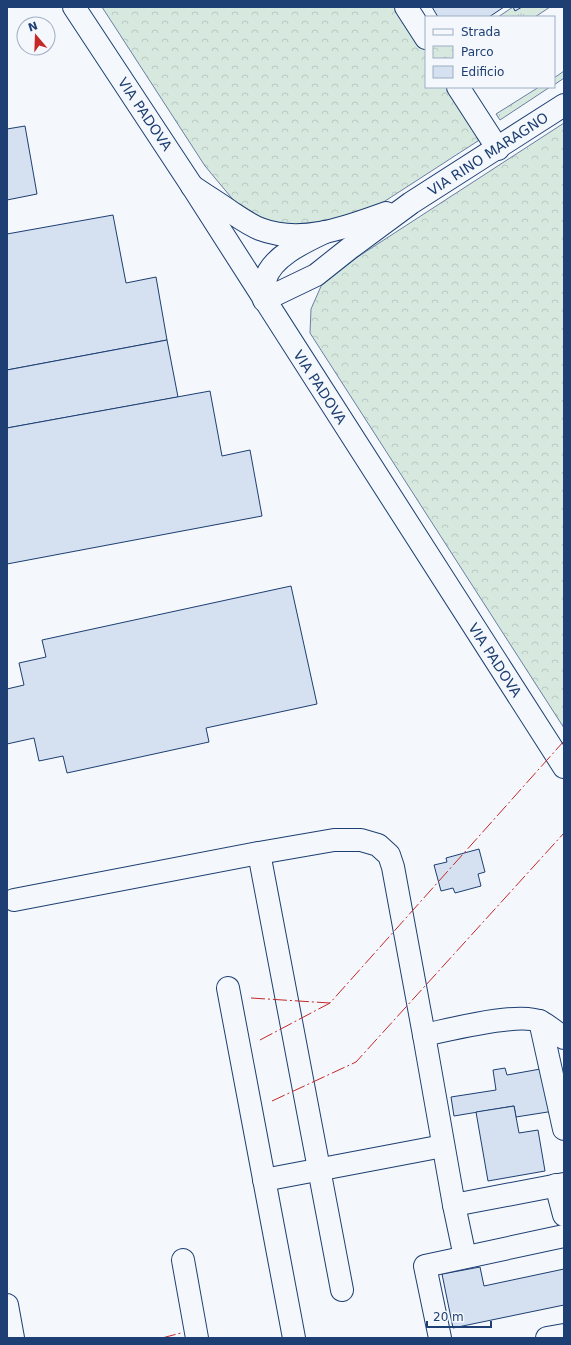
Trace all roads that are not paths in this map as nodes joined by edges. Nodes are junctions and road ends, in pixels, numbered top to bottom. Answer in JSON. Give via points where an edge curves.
{"nodes":[{"id":1,"x":74,"y":7,"type":"edge"},
{"id":2,"x":406,"y":7,"type":"edge"},
{"id":3,"x":425,"y":36,"type":"edge"},
{"id":4,"x":459,"y":88,"type":"edge"},
{"id":5,"x":564,"y":105,"type":"edge"},
{"id":6,"x":498,"y":149,"type":"junction"},
{"id":7,"x":192,"y":186,"type":"junction"},
{"id":8,"x":411,"y":203,"type":"junction"},
{"id":9,"x":325,"y":232,"type":"junction"},
{"id":10,"x":264,"y":300,"type":"junction"},
{"id":11,"x":564,"y":767,"type":"edge"},
{"id":12,"x":258,"y":853,"type":"junction"},
{"id":13,"x":14,"y":900,"type":"dead end"},
{"id":14,"x":228,"y":988,"type":"dead end"},
{"id":15,"x":540,"y":1021,"type":"junction"},
{"id":16,"x":424,"y":1035,"type":"junction"},
{"id":17,"x":564,"y":1038,"type":"edge"},
{"id":18,"x":564,"y":1129,"type":"edge"},
{"id":19,"x":443,"y":1146,"type":"junction"},
{"id":20,"x":319,"y":1170,"type":"junction"},
{"id":21,"x":264,"y":1180,"type":"junction"},
{"id":22,"x":560,"y":1185,"type":"edge"},
{"id":23,"x":454,"y":1205,"type":"junction"},
{"id":24,"x":564,"y":1215,"type":"edge"},
{"id":25,"x":564,"y":1236,"type":"edge"},
{"id":26,"x":465,"y":1257,"type":"junction"},
{"id":27,"x":182,"y":1260,"type":"dead end"},
{"id":28,"x":342,"y":1290,"type":"dead end"},
{"id":29,"x":7,"y":1305,"type":"edge"},
{"id":30,"x":564,"y":1334,"type":"edge"},
{"id":31,"x":13,"y":1338,"type":"edge"},
{"id":32,"x":197,"y":1338,"type":"edge"},
{"id":33,"x":294,"y":1338,"type":"edge"},
{"id":34,"x":440,"y":1338,"type":"edge"},
{"id":35,"x":547,"y":1338,"type":"edge"}],
"edges":[{"from":1,"to":7,"type":"main road","name":"VIA PADOVA"},
{"from":2,"to":3,"type":"main road"},
{"from":4,"to":6,"type":"main road"},
{"from":5,"to":6,"type":"main road","name":"VIA RINO MARAGNO"},
{"from":6,"to":8,"type":"main road","name":"VIA RINO MARAGNO"},
{"from":7,"to":9,"type":"main road","name":"VIA RINO MARAGNO","via":[[259,229],[291,235]]},
{"from":7,"to":10,"type":"main road","name":"VIA PADOVA"},
{"from":8,"to":9,"type":"main road","name":"VIA RINO MARAGNO","via":[[354,225]]},
{"from":8,"to":10,"type":"main road","name":"VIA RINO MARAGNO","via":[[316,275]]},
{"from":9,"to":10,"type":"main road","name":"VIA RINO MARAGNO","via":[[292,249],[271,268],[265,280]]},
{"from":10,"to":11,"type":"main road","name":"VIA PADOVA"},
{"from":12,"to":13,"type":"main road"},
{"from":12,"to":16,"type":"main road","via":[[334,840],[361,840],[378,845],[389,854]]},
{"from":12,"to":20,"type":"main road"},
{"from":14,"to":21,"type":"main road"},
{"from":15,"to":16,"type":"main road","via":[[518,1018],[496,1020]]},
{"from":15,"to":17,"type":"main road"},
{"from":15,"to":18,"type":"main road"},
{"from":16,"to":19,"type":"main road"},
{"from":19,"to":20,"type":"main road"},
{"from":19,"to":23,"type":"main road"},
{"from":20,"to":21,"type":"main road"},
{"from":20,"to":28,"type":"main road"},
{"from":21,"to":33,"type":"main road"},
{"from":22,"to":23,"type":"main road"},
{"from":22,"to":24,"type":"main road"},
{"from":23,"to":26,"type":"main road"},
{"from":25,"to":26,"type":"main road"},
{"from":26,"to":34,"type":"main road","via":[[425,1266]]},
{"from":27,"to":32,"type":"main road"},
{"from":29,"to":31,"type":"main road"},
{"from":30,"to":35,"type":"main road"}]}
